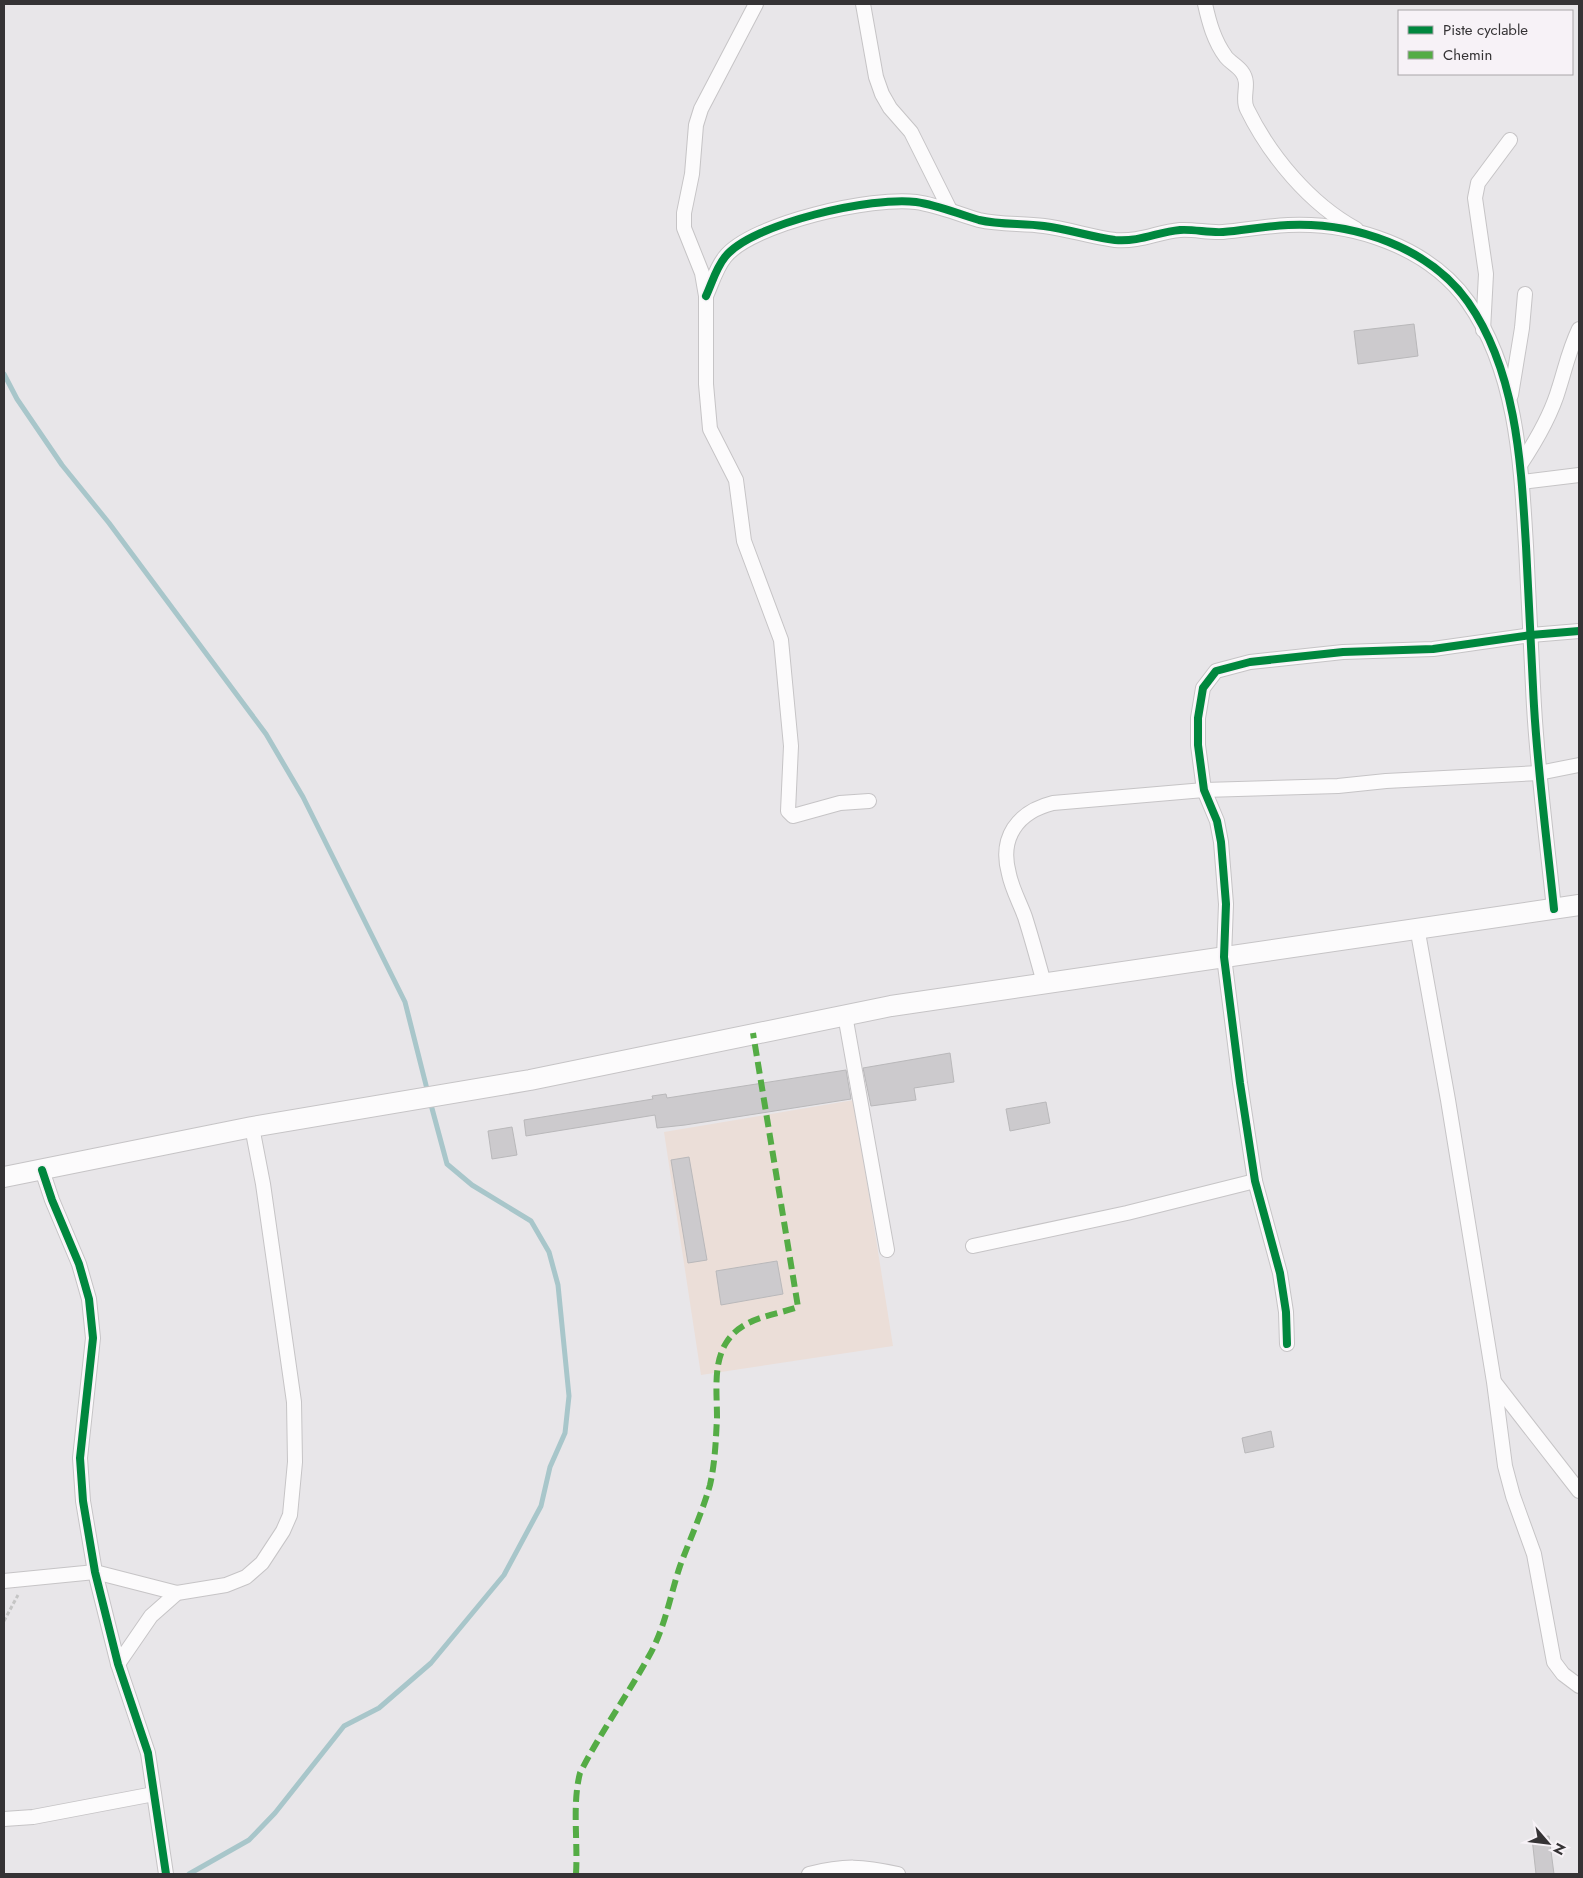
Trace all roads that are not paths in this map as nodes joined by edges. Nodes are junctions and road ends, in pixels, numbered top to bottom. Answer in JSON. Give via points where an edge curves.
{"nodes":[{"id":1,"x":756,"y":4,"type":"edge"},
{"id":2,"x":863,"y":4,"type":"edge"},
{"id":3,"x":1205,"y":4,"type":"edge"},
{"id":4,"x":1510,"y":140,"type":"dead end"},
{"id":5,"x":950,"y":210,"type":"junction"},
{"id":6,"x":1370,"y":237,"type":"junction"},
{"id":7,"x":1525,"y":294,"type":"dead end"},
{"id":8,"x":706,"y":296,"type":"junction"},
{"id":9,"x":1579,"y":329,"type":"edge"},
{"id":10,"x":1483,"y":331,"type":"junction"},
{"id":11,"x":1510,"y":401,"type":"junction"},
{"id":12,"x":1520,"y":464,"type":"junction"},
{"id":13,"x":1579,"y":475,"type":"edge"},
{"id":14,"x":1522,"y":482,"type":"junction"},
{"id":15,"x":1579,"y":631,"type":"edge"},
{"id":16,"x":1531,"y":635,"type":"junction"},
{"id":17,"x":1579,"y":766,"type":"edge"},
{"id":18,"x":1540,"y":773,"type":"junction"},
{"id":19,"x":1204,"y":790,"type":"junction"},
{"id":20,"x":869,"y":801,"type":"dead end"},
{"id":21,"x":1579,"y":905,"type":"edge"},
{"id":22,"x":1554,"y":908,"type":"junction"},
{"id":23,"x":1417,"y":927,"type":"junction"},
{"id":24,"x":1224,"y":957,"type":"junction"},
{"id":25,"x":1044,"y":983,"type":"junction"},
{"id":26,"x":846,"y":1015,"type":"junction"},
{"id":27,"x":252,"y":1127,"type":"junction"},
{"id":28,"x":42,"y":1170,"type":"junction"},
{"id":29,"x":4,"y":1177,"type":"edge"},
{"id":30,"x":1255,"y":1181,"type":"junction"},
{"id":31,"x":973,"y":1246,"type":"dead end"},
{"id":32,"x":887,"y":1250,"type":"dead end"},
{"id":33,"x":1288,"y":1344,"type":"dead end"},
{"id":34,"x":1494,"y":1382,"type":"junction"},
{"id":35,"x":1579,"y":1491,"type":"edge"},
{"id":36,"x":95,"y":1572,"type":"junction"},
{"id":37,"x":4,"y":1581,"type":"edge"},
{"id":38,"x":177,"y":1594,"type":"junction"},
{"id":39,"x":118,"y":1664,"type":"junction"},
{"id":40,"x":1579,"y":1686,"type":"edge"},
{"id":41,"x":154,"y":1794,"type":"junction"},
{"id":42,"x":4,"y":1819,"type":"edge"},
{"id":43,"x":166,"y":1874,"type":"edge"},
{"id":44,"x":809,"y":1874,"type":"edge"},
{"id":45,"x":898,"y":1874,"type":"edge"}],
"edges":[{"from":1,"to":8,"type":"street","via":[[707,94],[696,125],[684,228],[702,273]]},
{"from":2,"to":5,"type":"street","via":[[874,69],[882,94],[911,132]]},
{"from":3,"to":6,"type":"street","via":[[1218,44],[1246,80],[1246,109],[1291,175],[1324,209]]},
{"from":4,"to":10,"type":"street","via":[[1478,182],[1475,198],[1486,274]]},
{"from":5,"to":6,"type":"street","via":[[981,221],[1047,226],[1116,240],[1133,241],[1179,230],[1226,232],[1292,225],[1332,228]]},
{"from":5,"to":8,"type":"street","via":[[916,202],[889,201],[804,217],[738,245],[717,269]]},
{"from":6,"to":10,"type":"street","via":[[1424,258],[1452,280],[1471,306]]},
{"from":7,"to":11,"type":"street"},
{"from":8,"to":20,"type":"street","via":[[706,384],[710,429],[736,480],[744,541],[781,640],[791,746],[788,811],[793,816],[840,803]]},
{"from":9,"to":12,"type":"street","via":[[1566,358],[1560,388],[1549,415]]},
{"from":10,"to":11,"type":"street","via":[[1505,380]]},
{"from":11,"to":12,"type":"street"},
{"from":12,"to":14,"type":"street"},
{"from":13,"to":14,"type":"street"},
{"from":14,"to":16,"type":"street"},
{"from":15,"to":16,"type":"street"},
{"from":16,"to":18,"type":"street"},
{"from":16,"to":19,"type":"street","via":[[1433,649],[1343,652],[1258,661],[1216,671],[1203,688],[1199,704],[1198,746]]},
{"from":17,"to":18,"type":"street"},
{"from":18,"to":19,"type":"street","via":[[1338,786]]},
{"from":18,"to":22,"type":"street"},
{"from":19,"to":24,"type":"street","via":[[1217,821],[1221,842],[1226,904]]},
{"from":19,"to":25,"type":"street","via":[[1052,804],[1024,815],[1014,826],[1008,842],[1007,867]]},
{"from":21,"to":22,"type":"main road"},
{"from":22,"to":23,"type":"main road"},
{"from":23,"to":24,"type":"main road"},
{"from":23,"to":34,"type":"street"},
{"from":24,"to":25,"type":"main road"},
{"from":24,"to":30,"type":"street"},
{"from":25,"to":26,"type":"main road"},
{"from":26,"to":27,"type":"main road","via":[[530,1080]]},
{"from":26,"to":32,"type":"street"},
{"from":27,"to":28,"type":"main road"},
{"from":27,"to":38,"type":"street","via":[[294,1402],[295,1462],[290,1515],[284,1531],[262,1563],[246,1577],[226,1585]]},
{"from":28,"to":29,"type":"main road"},
{"from":28,"to":36,"type":"street","via":[[80,1264],[90,1299],[93,1338],[80,1458],[83,1501]]},
{"from":30,"to":31,"type":"street"},
{"from":30,"to":33,"type":"street","via":[[1280,1272]]},
{"from":34,"to":35,"type":"street"},
{"from":34,"to":40,"type":"street","via":[[1505,1466],[1534,1554],[1554,1662]]},
{"from":36,"to":37,"type":"street"},
{"from":36,"to":38,"type":"street"},
{"from":36,"to":39,"type":"street"},
{"from":38,"to":39,"type":"street","via":[[152,1616]]},
{"from":39,"to":41,"type":"street","via":[[148,1753]]},
{"from":41,"to":42,"type":"street","via":[[33,1817]]},
{"from":41,"to":43,"type":"street"},
{"from":44,"to":45,"type":"street","via":[[839,1867],[872,1868]]}]}
